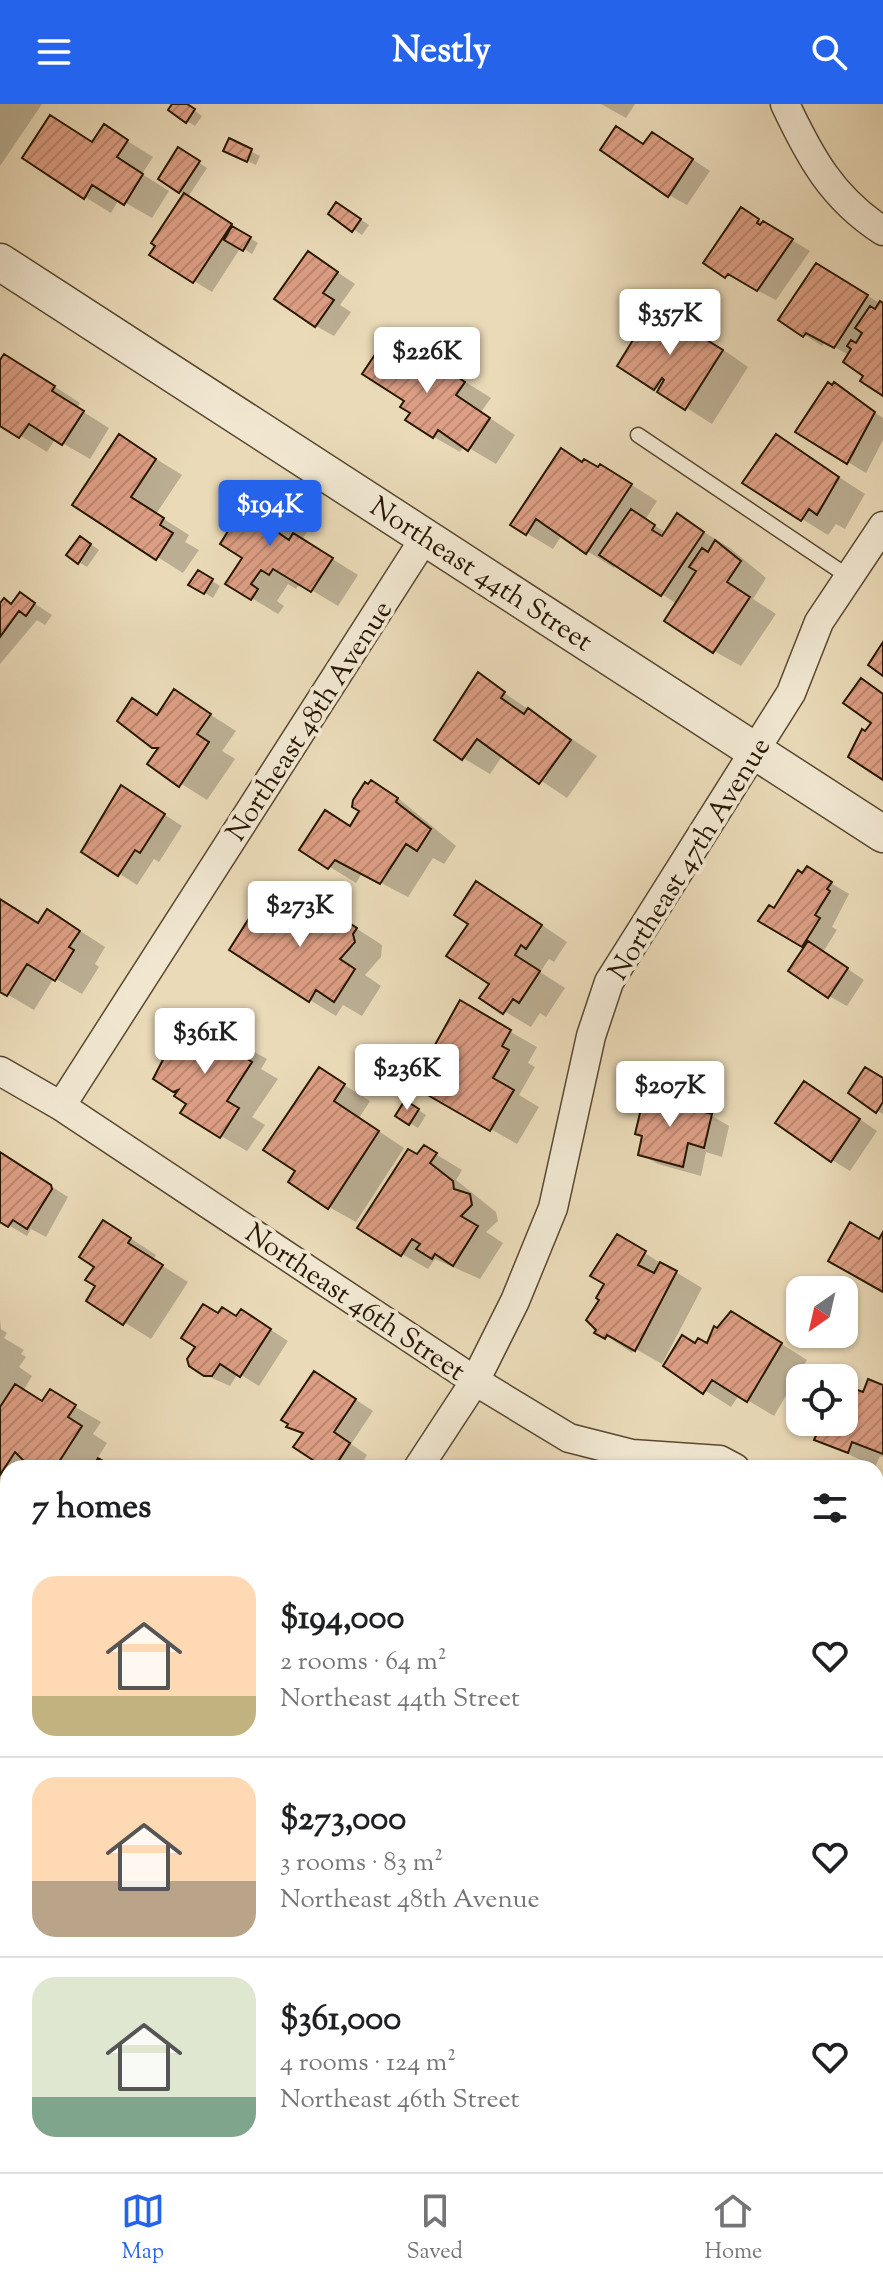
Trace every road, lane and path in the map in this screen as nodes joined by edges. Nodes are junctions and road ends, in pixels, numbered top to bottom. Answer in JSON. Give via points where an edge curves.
{"nodes":[{"id":1,"x":785,"y":104,"type":"edge"},
{"id":2,"x":883,"y":231,"type":"edge"},
{"id":3,"x":0,"y":262,"type":"edge"},
{"id":4,"x":638,"y":435,"type":"dead end"},
{"id":5,"x":883,"y":526,"type":"edge"},
{"id":6,"x":426,"y":536,"type":"junction"},
{"id":7,"x":849,"y":577,"type":"junction"},
{"id":8,"x":755,"y":750,"type":"junction"},
{"id":9,"x":883,"y":834,"type":"edge"},
{"id":10,"x":0,"y":1071,"type":"edge"},
{"id":11,"x":61,"y":1106,"type":"junction"},
{"id":12,"x":475,"y":1381,"type":"junction"},
{"id":13,"x":423,"y":1460,"type":"edge"},
{"id":14,"x":720,"y":1460,"type":"edge"}],
"edges":[{"from":1,"to":2,"type":"street","via":[[813,163],[858,215]]},
{"from":3,"to":6,"type":"street","name":"Northeast 44th Street"},
{"from":4,"to":7,"type":"lane"},
{"from":5,"to":7,"type":"street","name":"Northeast 47th Avenue"},
{"from":6,"to":8,"type":"street","name":"Northeast 44th Street"},
{"from":6,"to":11,"type":"street","name":"Northeast 48th Avenue"},
{"from":7,"to":8,"type":"street","name":"Northeast 47th Avenue","via":[[819,622],[791,693]]},
{"from":8,"to":9,"type":"street","name":"Northeast 44th Street"},
{"from":8,"to":12,"type":"street","name":"Northeast 47th Avenue","via":[[609,982],[591,1036],[553,1208]]},
{"from":10,"to":11,"type":"street","name":"Northeast 46th Street"},
{"from":11,"to":12,"type":"street","name":"Northeast 46th Street"},
{"from":12,"to":13,"type":"street","name":"Northeast 47th Avenue"},
{"from":12,"to":14,"type":"street","name":"Northeast 46th Street","via":[[569,1438],[632,1454]]}]}
